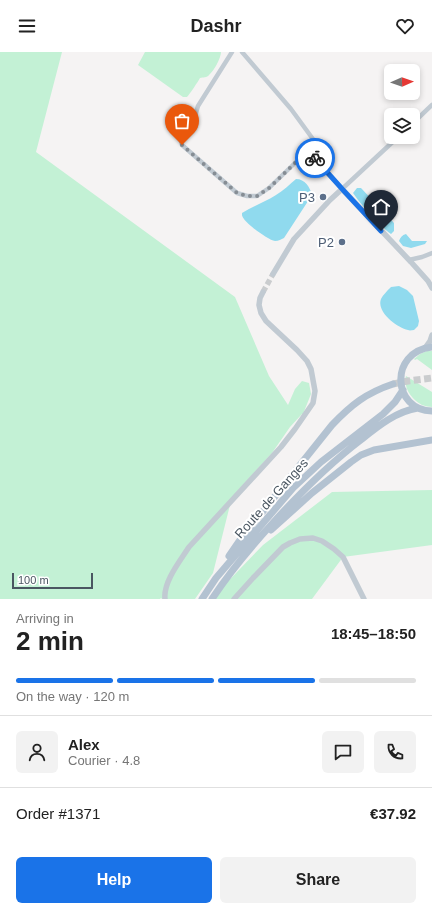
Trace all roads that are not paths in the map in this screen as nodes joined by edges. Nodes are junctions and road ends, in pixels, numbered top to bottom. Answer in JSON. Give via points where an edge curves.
{"nodes":[{"id":1,"x":232,"y":52,"type":"edge"},
{"id":2,"x":242,"y":52,"type":"edge"},
{"id":3,"x":432,"y":105,"type":"edge"},
{"id":4,"x":420,"y":116,"type":"edge"},
{"id":5,"x":390,"y":144,"type":"edge"},
{"id":6,"x":318,"y":146,"type":"junction"},
{"id":7,"x":310,"y":153,"type":"junction"},
{"id":8,"x":324,"y":166,"type":"junction"},
{"id":9,"x":342,"y":189,"type":"junction"},
{"id":10,"x":432,"y":253,"type":"edge"},
{"id":11,"x":409,"y":260,"type":"junction"},
{"id":12,"x":273,"y":274,"type":"tunnel mouth"},
{"id":13,"x":432,"y":288,"type":"edge"},
{"id":14,"x":263,"y":292,"type":"tunnel mouth"},
{"id":15,"x":432,"y":335,"type":"edge"},
{"id":16,"x":428,"y":347,"type":"edge"},
{"id":17,"x":393,"y":384,"type":"tunnel mouth"},
{"id":18,"x":402,"y":390,"type":"junction"},
{"id":19,"x":418,"y":408,"type":"junction"},
{"id":20,"x":431,"y":412,"type":"edge"},
{"id":21,"x":432,"y":440,"type":"edge"},
{"id":22,"x":252,"y":546,"type":"junction"},
{"id":23,"x":216,"y":578,"type":"junction"},
{"id":24,"x":165,"y":599,"type":"edge"},
{"id":25,"x":202,"y":599,"type":"edge"},
{"id":26,"x":212,"y":599,"type":"edge"},
{"id":27,"x":234,"y":599,"type":"edge"},
{"id":28,"x":364,"y":599,"type":"edge"}],
"edges":[{"from":1,"to":7,"type":"street","via":[[198,106],[184,133],[182,145],[237,193],[247,196],[257,196],[269,188],[296,162]]},
{"from":2,"to":6,"type":"street","via":[[291,108]]},
{"from":3,"to":4,"type":"street"},
{"from":5,"to":9,"type":"street"},
{"from":6,"to":7,"type":"street"},
{"from":6,"to":8,"type":"street","via":[[322,152]]},
{"from":7,"to":8,"type":"street"},
{"from":8,"to":9,"type":"street"},
{"from":9,"to":11,"type":"street"},
{"from":9,"to":12,"type":"street","via":[[294,239]]},
{"from":10,"to":11,"type":"street"},
{"from":11,"to":13,"type":"street"},
{"from":14,"to":24,"type":"street","via":[[259,305],[261,313],[266,321],[298,350],[311,369],[315,391],[313,403],[281,446],[189,547],[169,581]]},
{"from":15,"to":16,"type":"street"},
{"from":16,"to":18,"type":"main road","via":[[411,355],[403,366],[400,379]]},
{"from":17,"to":23,"type":"main road","via":[[373,391],[361,399],[332,425],[240,540]]},
{"from":18,"to":19,"type":"main road"},
{"from":18,"to":23,"type":"main road","name":"Route de Ganges","via":[[383,414],[321,462],[293,488]]},
{"from":19,"to":20,"type":"main road"},
{"from":19,"to":22,"type":"main road","name":"Route de Ganges","via":[[395,416],[380,425],[335,461],[292,501]]},
{"from":21,"to":22,"type":"main road","via":[[374,450],[361,455],[312,492]]},
{"from":22,"to":26,"type":"main road","name":"Route de Ganges"},
{"from":23,"to":25,"type":"main road","name":"Route de Ganges"},
{"from":27,"to":28,"type":"street","via":[[283,547],[300,539],[313,538],[322,541],[343,557]]}]}
